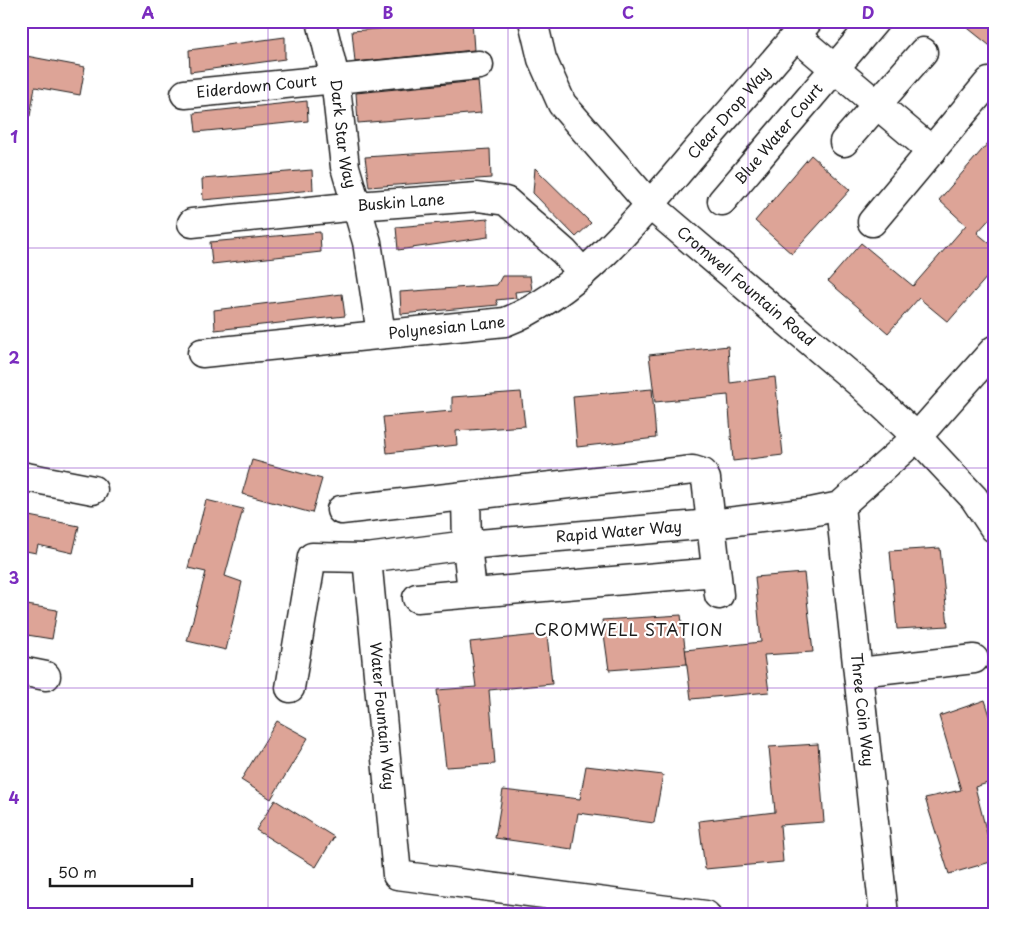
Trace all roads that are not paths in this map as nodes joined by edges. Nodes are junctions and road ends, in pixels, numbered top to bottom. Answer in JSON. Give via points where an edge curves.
{"nodes":[{"id":1,"x":321,"y":21,"type":"edge"},
{"id":2,"x":532,"y":21,"type":"edge"},
{"id":3,"x":875,"y":21,"type":"edge"},
{"id":4,"x":802,"y":28,"type":"edge"},
{"id":5,"x":923,"y":52,"type":"dead end"},
{"id":6,"x":479,"y":65,"type":"dead end"},
{"id":7,"x":836,"y":68,"type":"junction"},
{"id":8,"x":335,"y":78,"type":"junction"},
{"id":9,"x":989,"y":82,"type":"dead end"},
{"id":10,"x":185,"y":94,"type":"dead end"},
{"id":11,"x":876,"y":104,"type":"junction"},
{"id":12,"x":844,"y":142,"type":"dead end"},
{"id":13,"x":932,"y":151,"type":"junction"},
{"id":14,"x":722,"y":201,"type":"dead end"},
{"id":15,"x":650,"y":205,"type":"junction"},
{"id":16,"x":357,"y":206,"type":"junction"},
{"id":17,"x":872,"y":222,"type":"dead end"},
{"id":18,"x":192,"y":223,"type":"dead end"},
{"id":19,"x":583,"y":272,"type":"junction"},
{"id":20,"x":381,"y":334,"type":"junction"},
{"id":21,"x":994,"y":350,"type":"edge"},
{"id":22,"x":202,"y":353,"type":"dead end"},
{"id":23,"x":917,"y":437,"type":"junction"},
{"id":24,"x":21,"y":476,"type":"edge"},
{"id":25,"x":94,"y":490,"type":"dead end"},
{"id":26,"x":466,"y":497,"type":"junction"},
{"id":27,"x":840,"y":506,"type":"junction"},
{"id":28,"x":341,"y":510,"type":"dead end"},
{"id":29,"x":711,"y":524,"type":"junction"},
{"id":30,"x":994,"y":528,"type":"edge"},
{"id":31,"x":467,"y":545,"type":"junction"},
{"id":32,"x":367,"y":558,"type":"junction"},
{"id":33,"x":472,"y":592,"type":"junction"},
{"id":34,"x":417,"y":598,"type":"dead end"},
{"id":35,"x":974,"y":659,"type":"dead end"},
{"id":36,"x":859,"y":672,"type":"junction"},
{"id":37,"x":290,"y":688,"type":"dead end"},
{"id":38,"x":706,"y":915,"type":"edge"},
{"id":39,"x":884,"y":915,"type":"edge"}],
"edges":[{"from":1,"to":8,"type":"street","name":"Dark Star Way"},
{"from":2,"to":15,"type":"street","name":"Cromwell Fountain Road","via":[[542,59],[562,104]]},
{"from":3,"to":7,"type":"street","name":"Blue Water Court"},
{"from":4,"to":7,"type":"street"},
{"from":4,"to":15,"type":"street","name":"Clear Drop Way"},
{"from":5,"to":11,"type":"street"},
{"from":6,"to":8,"type":"street","name":"Eiderdown Court"},
{"from":7,"to":11,"type":"street"},
{"from":7,"to":14,"type":"street","name":"Blue Water Court"},
{"from":8,"to":10,"type":"street","name":"Eiderdown Court"},
{"from":8,"to":16,"type":"street","name":"Dark Star Way","via":[[345,167]]},
{"from":9,"to":13,"type":"street"},
{"from":11,"to":12,"type":"street"},
{"from":11,"to":13,"type":"street"},
{"from":13,"to":17,"type":"street"},
{"from":15,"to":19,"type":"street","name":"Polynesian Lane"},
{"from":15,"to":23,"type":"street","name":"Cromwell Fountain Road","via":[[858,382]]},
{"from":16,"to":18,"type":"street","name":"Buskin Lane"},
{"from":16,"to":19,"type":"street","name":"Buskin Lane","via":[[477,197],[506,201]]},
{"from":16,"to":20,"type":"street","name":"Dark Star Way","via":[[367,242]]},
{"from":19,"to":20,"type":"street","name":"Polynesian Lane","via":[[528,313],[505,322]]},
{"from":20,"to":22,"type":"street","name":"Polynesian Lane"},
{"from":21,"to":23,"type":"street"},
{"from":23,"to":27,"type":"street"},
{"from":23,"to":30,"type":"street","name":"Cromwell Fountain Road","via":[[974,498]]},
{"from":24,"to":25,"type":"street"},
{"from":26,"to":28,"type":"street"},
{"from":26,"to":29,"type":"street","via":[[693,470],[703,473],[706,479]]},
{"from":26,"to":31,"type":"street"},
{"from":27,"to":29,"type":"street","name":"Rapid Water Way"},
{"from":27,"to":36,"type":"street","name":"Three Coin Way"},
{"from":29,"to":31,"type":"street","name":"Rapid Water Way"},
{"from":29,"to":33,"type":"street","via":[[718,583]]},
{"from":31,"to":32,"type":"street","name":"Rapid Water Way"},
{"from":31,"to":33,"type":"street"},
{"from":32,"to":37,"type":"street","name":"Rapid Water Way","via":[[312,557]]},
{"from":32,"to":38,"type":"street","name":"Water Fountain Way","via":[[397,875]]},
{"from":33,"to":34,"type":"street"},
{"from":35,"to":36,"type":"street"},
{"from":36,"to":39,"type":"street","name":"Three Coin Way"}]}
